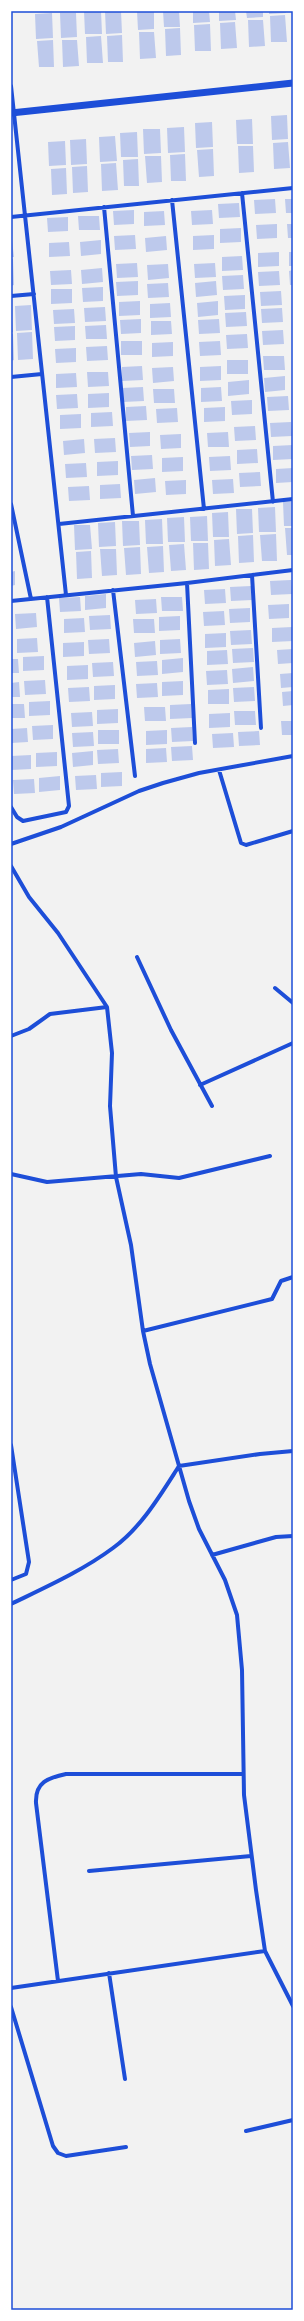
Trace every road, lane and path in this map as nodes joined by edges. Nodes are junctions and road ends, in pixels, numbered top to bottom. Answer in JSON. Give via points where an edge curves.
{"nodes":[{"id":1,"x":293,"y":83,"type":"edge"},
{"id":2,"x":11,"y":86,"type":"edge"},
{"id":3,"x":12,"y":113,"type":"edge"},
{"id":4,"x":293,"y":188,"type":"edge"},
{"id":5,"x":242,"y":193,"type":"junction"},
{"id":6,"x":172,"y":200,"type":"junction"},
{"id":7,"x":104,"y":208,"type":"junction"},
{"id":8,"x":25,"y":216,"type":"junction"},
{"id":9,"x":11,"y":217,"type":"edge"},
{"id":10,"x":34,"y":294,"type":"junction"},
{"id":11,"x":11,"y":296,"type":"edge"},
{"id":12,"x":42,"y":374,"type":"junction"},
{"id":13,"x":11,"y":377,"type":"edge"},
{"id":14,"x":293,"y":500,"type":"edge"},
{"id":15,"x":273,"y":502,"type":"junction"},
{"id":16,"x":11,"y":504,"type":"edge"},
{"id":17,"x":204,"y":509,"type":"junction"},
{"id":18,"x":133,"y":516,"type":"junction"},
{"id":19,"x":59,"y":524,"type":"junction"},
{"id":20,"x":293,"y":570,"type":"edge"},
{"id":21,"x":252,"y":575,"type":"junction"},
{"id":22,"x":188,"y":584,"type":"junction"},
{"id":23,"x":113,"y":590,"type":"junction"},
{"id":24,"x":66,"y":595,"type":"junction"},
{"id":25,"x":47,"y":597,"type":"junction"},
{"id":26,"x":32,"y":599,"type":"junction"},
{"id":27,"x":11,"y":601,"type":"edge"},
{"id":28,"x":261,"y":728,"type":"dead end"},
{"id":29,"x":195,"y":743,"type":"dead end"},
{"id":30,"x":293,"y":756,"type":"edge"},
{"id":31,"x":219,"y":770,"type":"junction"},
{"id":32,"x":135,"y":776,"type":"dead end"},
{"id":33,"x":11,"y":807,"type":"edge"},
{"id":34,"x":293,"y":831,"type":"edge"},
{"id":35,"x":11,"y":844,"type":"edge"},
{"id":36,"x":11,"y":866,"type":"edge"},
{"id":37,"x":137,"y":957,"type":"dead end"},
{"id":38,"x":275,"y":988,"type":"dead end"},
{"id":39,"x":293,"y":1003,"type":"edge"},
{"id":40,"x":107,"y":1007,"type":"junction"},
{"id":41,"x":11,"y":1036,"type":"edge"},
{"id":42,"x":293,"y":1043,"type":"edge"},
{"id":43,"x":200,"y":1085,"type":"junction"},
{"id":44,"x":212,"y":1106,"type":"dead end"},
{"id":45,"x":270,"y":1156,"type":"dead end"},
{"id":46,"x":11,"y":1174,"type":"edge"},
{"id":47,"x":116,"y":1177,"type":"junction"},
{"id":48,"x":293,"y":1277,"type":"edge"},
{"id":49,"x":143,"y":1331,"type":"junction"},
{"id":50,"x":11,"y":1445,"type":"edge"},
{"id":51,"x":293,"y":1451,"type":"edge"},
{"id":52,"x":179,"y":1466,"type":"junction"},
{"id":53,"x":293,"y":1536,"type":"edge"},
{"id":54,"x":212,"y":1555,"type":"junction"},
{"id":55,"x":11,"y":1580,"type":"edge"},
{"id":56,"x":11,"y":1604,"type":"edge"},
{"id":57,"x":243,"y":1774,"type":"junction"},
{"id":58,"x":251,"y":1856,"type":"junction"},
{"id":59,"x":89,"y":1871,"type":"dead end"},
{"id":60,"x":265,"y":1951,"type":"junction"},
{"id":61,"x":109,"y":1973,"type":"junction"},
{"id":62,"x":58,"y":1980,"type":"junction"},
{"id":63,"x":11,"y":1988,"type":"edge"},
{"id":64,"x":293,"y":2006,"type":"edge"},
{"id":65,"x":11,"y":2007,"type":"edge"},
{"id":66,"x":125,"y":2079,"type":"dead end"},
{"id":67,"x":293,"y":2120,"type":"edge"},
{"id":68,"x":246,"y":2131,"type":"dead end"},
{"id":69,"x":126,"y":2147,"type":"dead end"}],
"edges":[{"from":1,"to":3,"type":"street"},
{"from":2,"to":3,"type":"street"},
{"from":3,"to":8,"type":"street"},
{"from":4,"to":5,"type":"street"},
{"from":5,"to":6,"type":"street"},
{"from":5,"to":15,"type":"street"},
{"from":6,"to":7,"type":"street"},
{"from":6,"to":17,"type":"street"},
{"from":7,"to":8,"type":"street"},
{"from":7,"to":18,"type":"street"},
{"from":8,"to":9,"type":"street"},
{"from":8,"to":10,"type":"street"},
{"from":10,"to":11,"type":"street"},
{"from":10,"to":12,"type":"street"},
{"from":12,"to":13,"type":"street"},
{"from":12,"to":19,"type":"street"},
{"from":14,"to":15,"type":"street"},
{"from":15,"to":17,"type":"street"},
{"from":16,"to":26,"type":"street"},
{"from":17,"to":18,"type":"street"},
{"from":18,"to":19,"type":"street"},
{"from":19,"to":24,"type":"street"},
{"from":20,"to":21,"type":"street"},
{"from":21,"to":22,"type":"street"},
{"from":21,"to":28,"type":"street"},
{"from":22,"to":23,"type":"street"},
{"from":22,"to":29,"type":"street"},
{"from":23,"to":24,"type":"street"},
{"from":23,"to":32,"type":"street"},
{"from":24,"to":25,"type":"street"},
{"from":25,"to":26,"type":"street"},
{"from":25,"to":33,"type":"street","via":[[69,806],[66,812],[22,821],[16,817]]},
{"from":26,"to":27,"type":"street"},
{"from":30,"to":31,"type":"street"},
{"from":31,"to":34,"type":"street","via":[[241,843],[246,845]]},
{"from":31,"to":35,"type":"street","via":[[199,773],[139,791],[61,827]]},
{"from":36,"to":40,"type":"street","via":[[29,897],[58,933]]},
{"from":37,"to":43,"type":"street"},
{"from":38,"to":39,"type":"street"},
{"from":40,"to":41,"type":"street","via":[[50,1014],[29,1029]]},
{"from":40,"to":47,"type":"street","via":[[112,1053],[110,1106]]},
{"from":42,"to":43,"type":"street"},
{"from":43,"to":44,"type":"street"},
{"from":45,"to":47,"type":"street","via":[[179,1178],[150,1174]]},
{"from":46,"to":47,"type":"street","via":[[47,1182]]},
{"from":47,"to":49,"type":"street","via":[[131,1245]]},
{"from":48,"to":49,"type":"street","via":[[281,1281],[272,1299]]},
{"from":49,"to":52,"type":"street"},
{"from":50,"to":55,"type":"street","via":[[29,1565],[25,1575]]},
{"from":51,"to":52,"type":"street"},
{"from":52,"to":54,"type":"street"},
{"from":52,"to":56,"type":"street","via":[[150,1508],[115,1547],[69,1575]]},
{"from":53,"to":54,"type":"street","via":[[276,1537]]},
{"from":54,"to":57,"type":"street","via":[[225,1580],[237,1615],[242,1670]]},
{"from":57,"to":58,"type":"street"},
{"from":57,"to":62,"type":"street","via":[[66,1774],[42,1783],[36,1792],[36,1803]]},
{"from":58,"to":59,"type":"street"},
{"from":58,"to":60,"type":"street"},
{"from":60,"to":61,"type":"street"},
{"from":60,"to":64,"type":"street"},
{"from":61,"to":62,"type":"street"},
{"from":61,"to":66,"type":"street"},
{"from":62,"to":63,"type":"street"},
{"from":65,"to":69,"type":"street","via":[[53,2146],[58,2153],[66,2156]]},
{"from":67,"to":68,"type":"street"}]}
